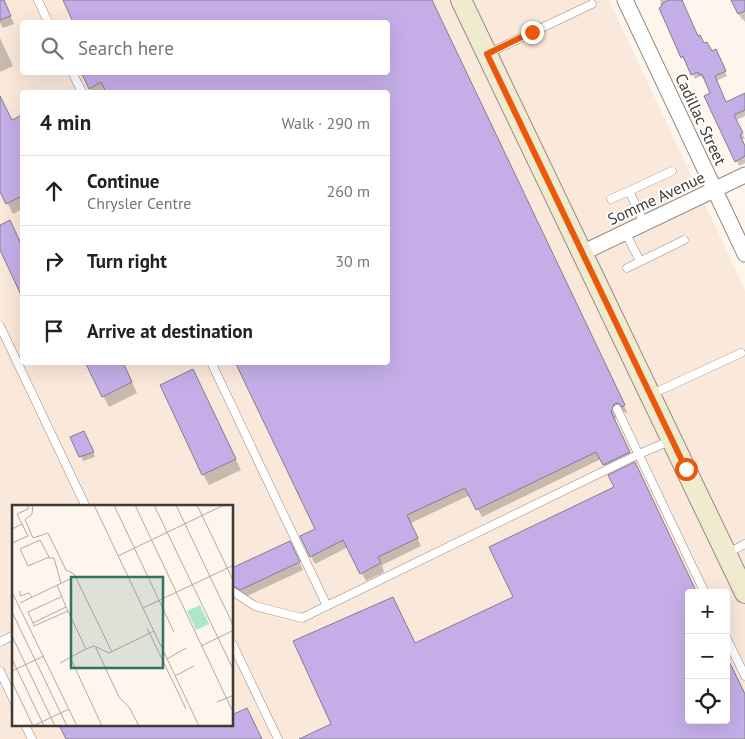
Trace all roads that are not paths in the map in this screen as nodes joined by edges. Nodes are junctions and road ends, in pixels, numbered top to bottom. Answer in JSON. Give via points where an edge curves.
{"nodes":[{"id":1,"x":38,"y":0,"type":"edge"},
{"id":2,"x":461,"y":0,"type":"edge"},
{"id":3,"x":625,"y":0,"type":"edge"},
{"id":4,"x":592,"y":4,"type":"dead end"},
{"id":5,"x":47,"y":20,"type":"edge"},
{"id":6,"x":487,"y":54,"type":"junction"},
{"id":7,"x":74,"y":75,"type":"edge"},
{"id":8,"x":81,"y":90,"type":"edge"},
{"id":9,"x":672,"y":171,"type":"dead end"},
{"id":10,"x":745,"y":175,"type":"edge"},
{"id":11,"x":715,"y":190,"type":"junction"},
{"id":12,"x":629,"y":191,"type":"junction"},
{"id":13,"x":611,"y":199,"type":"dead end"},
{"id":14,"x":644,"y":223,"type":"junction"},
{"id":15,"x":625,"y":232,"type":"junction"},
{"id":16,"x":684,"y":240,"type":"dead end"},
{"id":17,"x":582,"y":253,"type":"junction"},
{"id":18,"x":745,"y":254,"type":"edge"},
{"id":19,"x":640,"y":261,"type":"junction"},
{"id":20,"x":627,"y":268,"type":"dead end"},
{"id":21,"x":0,"y":326,"type":"edge"},
{"id":22,"x":741,"y":353,"type":"dead end"},
{"id":23,"x":212,"y":365,"type":"edge"},
{"id":24,"x":650,"y":395,"type":"junction"},
{"id":25,"x":617,"y":409,"type":"dead end"},
{"id":26,"x":672,"y":440,"type":"junction"},
{"id":27,"x":638,"y":454,"type":"junction"},
{"id":28,"x":86,"y":505,"type":"edge"},
{"id":29,"x":745,"y":544,"type":"edge"},
{"id":30,"x":726,"y":554,"type":"junction"},
{"id":31,"x":703,"y":589,"type":"edge"},
{"id":32,"x":234,"y":593,"type":"edge"},
{"id":33,"x":745,"y":593,"type":"edge"},
{"id":34,"x":327,"y":606,"type":"junction"},
{"id":35,"x":12,"y":636,"type":"edge"},
{"id":36,"x":0,"y":642,"type":"edge"},
{"id":37,"x":730,"y":645,"type":"edge"},
{"id":38,"x":234,"y":647,"type":"edge"},
{"id":39,"x":0,"y":671,"type":"edge"},
{"id":40,"x":745,"y":676,"type":"edge"},
{"id":41,"x":12,"y":697,"type":"edge"},
{"id":42,"x":26,"y":726,"type":"edge"},
{"id":43,"x":32,"y":739,"type":"edge"},
{"id":44,"x":278,"y":739,"type":"edge"}],
"edges":[{"from":1,"to":5,"type":"lane"},
{"from":2,"to":6,"type":"street"},
{"from":3,"to":11,"type":"street","name":"Cadillac Street"},
{"from":4,"to":6,"type":"lane"},
{"from":6,"to":17,"type":"street"},
{"from":7,"to":8,"type":"lane"},
{"from":9,"to":12,"type":"lane"},
{"from":10,"to":11,"type":"street","name":"Somme Avenue"},
{"from":11,"to":14,"type":"street","name":"Somme Avenue"},
{"from":11,"to":18,"type":"street","name":"Cadillac Street"},
{"from":12,"to":13,"type":"lane"},
{"from":12,"to":14,"type":"lane"},
{"from":14,"to":15,"type":"street","name":"Somme Avenue"},
{"from":15,"to":17,"type":"street","name":"Somme Avenue"},
{"from":15,"to":19,"type":"lane"},
{"from":16,"to":19,"type":"lane"},
{"from":17,"to":24,"type":"street"},
{"from":19,"to":20,"type":"lane"},
{"from":21,"to":28,"type":"lane"},
{"from":22,"to":24,"type":"lane"},
{"from":23,"to":34,"type":"lane"},
{"from":24,"to":26,"type":"street"},
{"from":25,"to":27,"type":"lane"},
{"from":26,"to":27,"type":"lane"},
{"from":26,"to":30,"type":"street"},
{"from":27,"to":31,"type":"lane"},
{"from":27,"to":34,"type":"lane"},
{"from":29,"to":30,"type":"lane"},
{"from":30,"to":33,"type":"street"},
{"from":32,"to":34,"type":"lane","via":[[255,606],[302,618]]},
{"from":35,"to":36,"type":"lane"},
{"from":37,"to":40,"type":"lane"},
{"from":38,"to":44,"type":"lane"},
{"from":39,"to":41,"type":"lane"},
{"from":42,"to":43,"type":"lane"}]}
